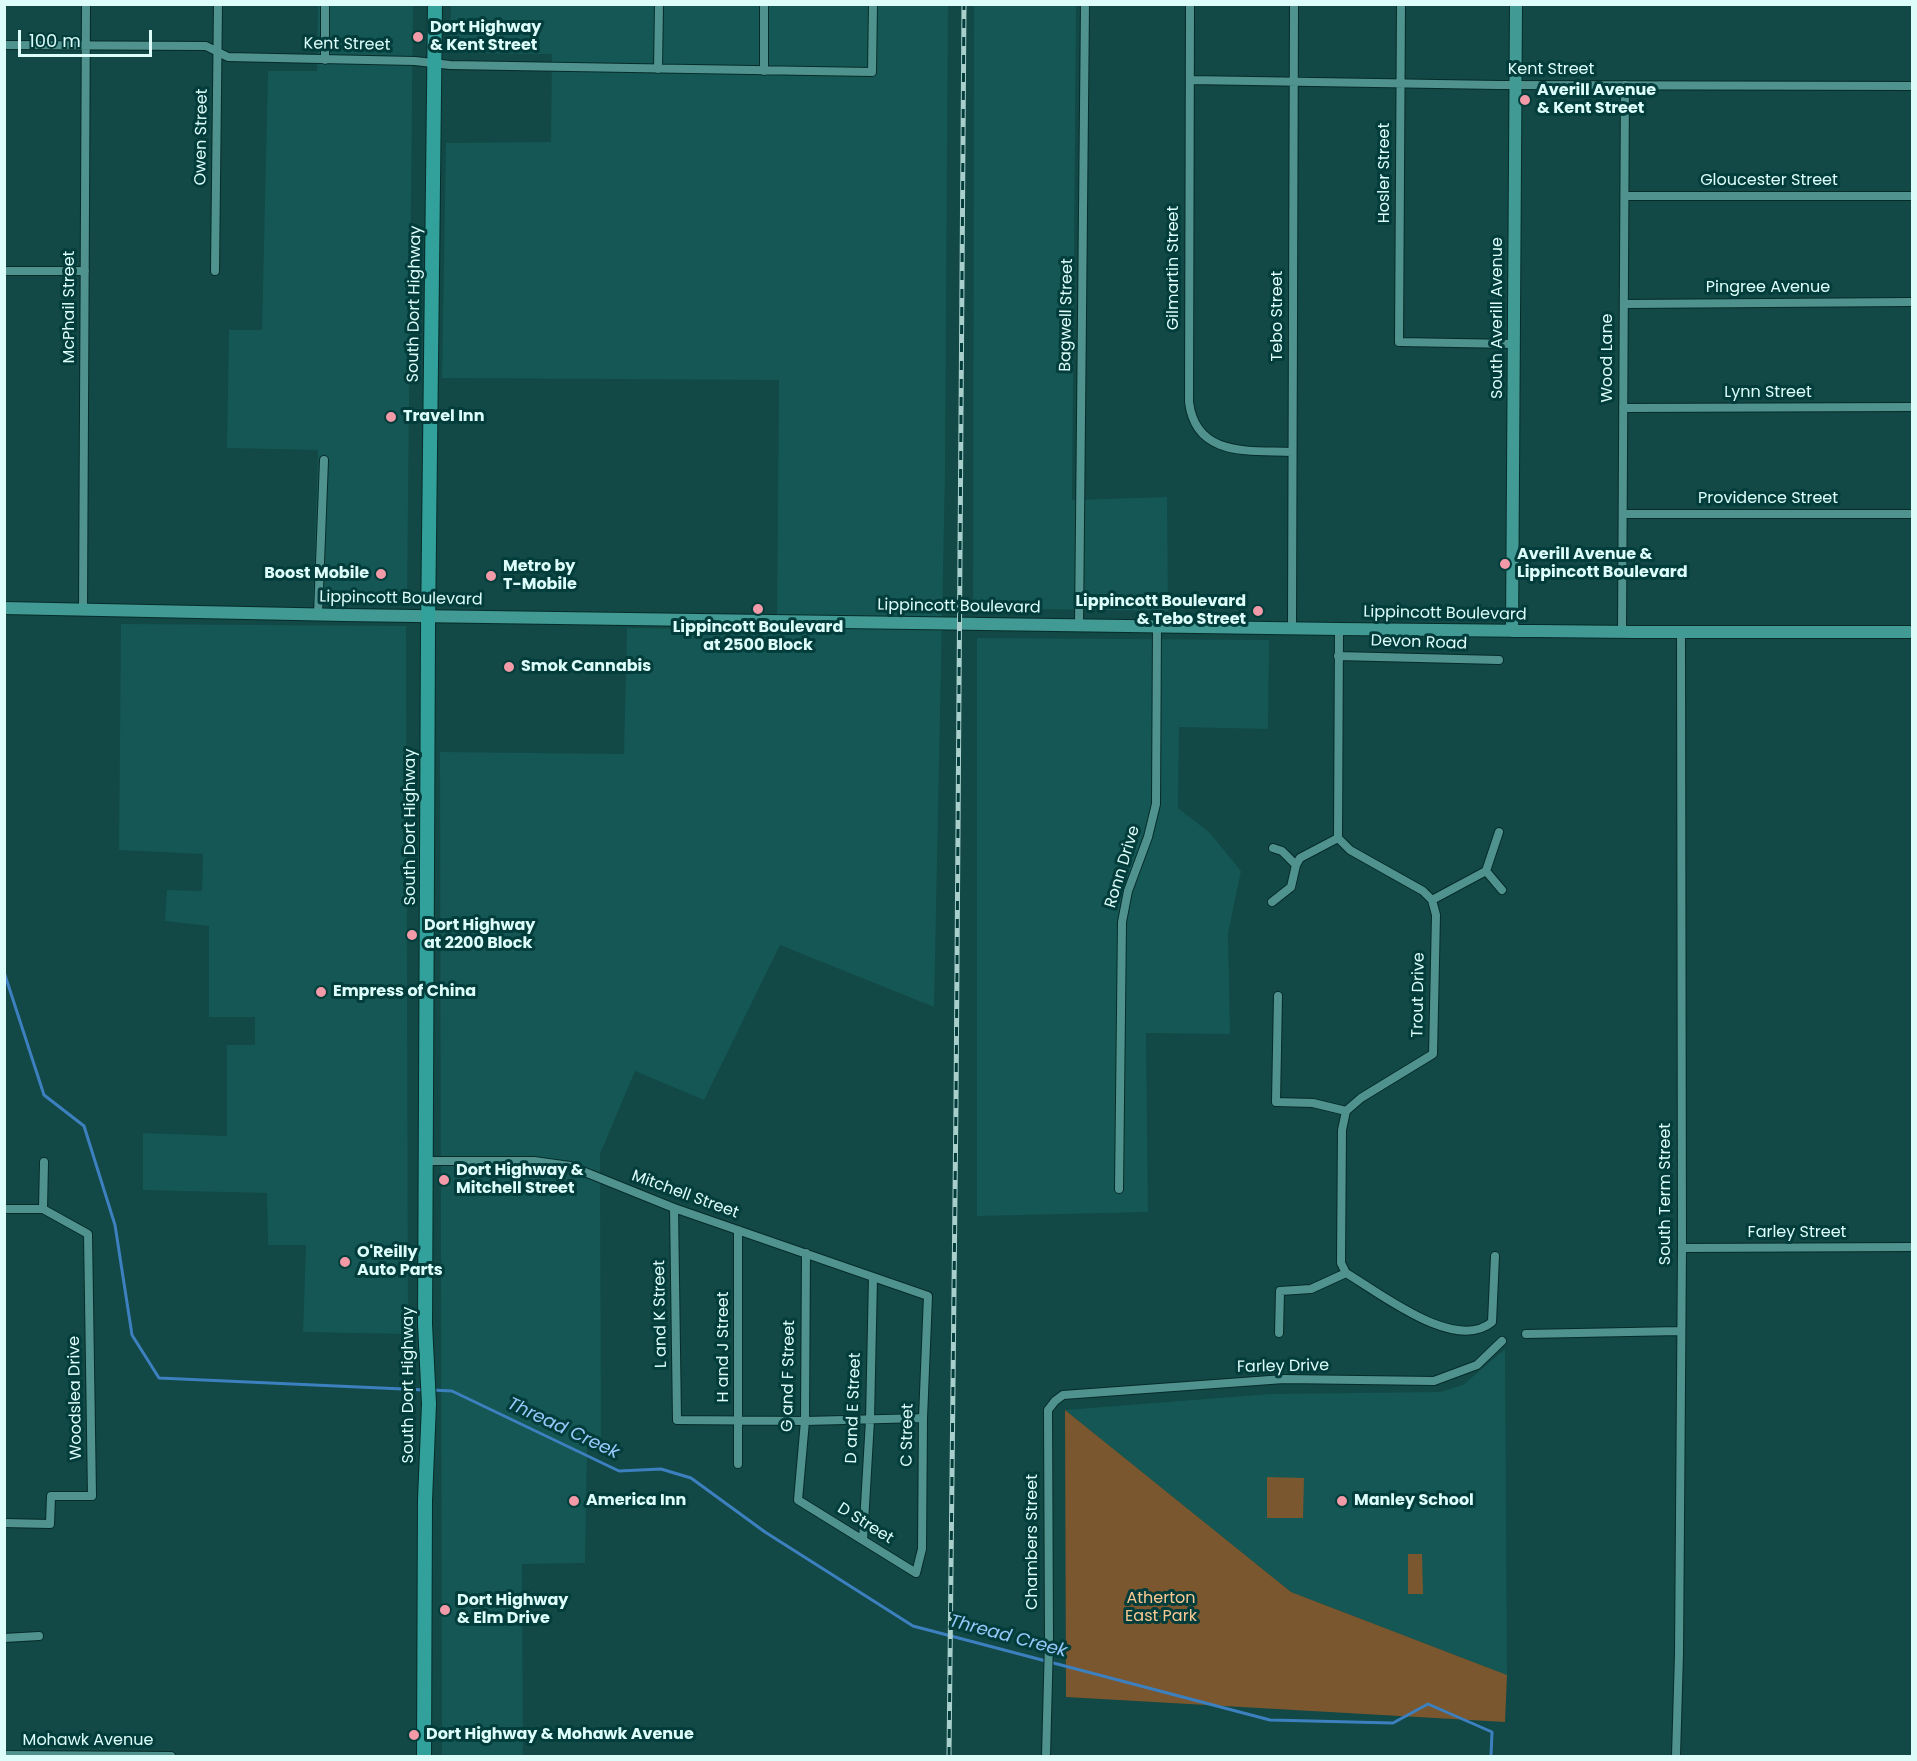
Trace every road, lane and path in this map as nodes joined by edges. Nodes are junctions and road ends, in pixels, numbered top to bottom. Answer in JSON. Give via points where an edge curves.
{"nodes":[{"id":1,"x":86,"y":4,"type":"edge"},
{"id":2,"x":218,"y":4,"type":"edge"},
{"id":3,"x":325,"y":4,"type":"edge"},
{"id":4,"x":435,"y":4,"type":"edge"},
{"id":5,"x":659,"y":4,"type":"edge"},
{"id":6,"x":764,"y":4,"type":"edge"},
{"id":7,"x":873,"y":4,"type":"edge"},
{"id":8,"x":1085,"y":4,"type":"edge"},
{"id":9,"x":1190,"y":4,"type":"edge"},
{"id":10,"x":1294,"y":4,"type":"edge"},
{"id":11,"x":1401,"y":4,"type":"edge"},
{"id":12,"x":1516,"y":4,"type":"edge"},
{"id":13,"x":4,"y":45,"type":"edge"},
{"id":14,"x":86,"y":45,"type":"junction"},
{"id":15,"x":218,"y":51,"type":"junction"},
{"id":16,"x":325,"y":60,"type":"junction"},
{"id":17,"x":435,"y":64,"type":"junction"},
{"id":18,"x":658,"y":69,"type":"junction"},
{"id":19,"x":764,"y":71,"type":"junction"},
{"id":20,"x":1190,"y":80,"type":"junction"},
{"id":21,"x":1294,"y":82,"type":"junction"},
{"id":22,"x":1401,"y":84,"type":"junction"},
{"id":23,"x":1516,"y":85,"type":"junction"},
{"id":24,"x":1625,"y":85,"type":"junction"},
{"id":25,"x":1912,"y":86,"type":"edge"},
{"id":26,"x":1625,"y":196,"type":"junction"},
{"id":27,"x":1912,"y":196,"type":"edge"},
{"id":28,"x":215,"y":270,"type":"dead end"},
{"id":29,"x":4,"y":271,"type":"edge"},
{"id":30,"x":85,"y":271,"type":"junction"},
{"id":31,"x":1912,"y":302,"type":"edge"},
{"id":32,"x":1624,"y":304,"type":"junction"},
{"id":33,"x":1514,"y":344,"type":"junction"},
{"id":34,"x":1912,"y":407,"type":"edge"},
{"id":35,"x":1623,"y":408,"type":"junction"},
{"id":36,"x":1292,"y":452,"type":"junction"},
{"id":37,"x":324,"y":460,"type":"dead end"},
{"id":38,"x":1623,"y":514,"type":"junction"},
{"id":39,"x":1912,"y":514,"type":"edge"},
{"id":40,"x":4,"y":609,"type":"edge"},
{"id":41,"x":83,"y":609,"type":"junction"},
{"id":42,"x":318,"y":614,"type":"junction"},
{"id":43,"x":428,"y":616,"type":"junction"},
{"id":44,"x":1078,"y":625,"type":"junction"},
{"id":45,"x":1157,"y":626,"type":"junction"},
{"id":46,"x":1292,"y":628,"type":"junction"},
{"id":47,"x":1339,"y":629,"type":"junction"},
{"id":48,"x":1512,"y":631,"type":"junction"},
{"id":49,"x":1622,"y":632,"type":"junction"},
{"id":50,"x":1681,"y":632,"type":"junction"},
{"id":51,"x":1912,"y":632,"type":"edge"},
{"id":52,"x":1338,"y":656,"type":"junction"},
{"id":53,"x":1498,"y":660,"type":"dead end"},
{"id":54,"x":1499,"y":832,"type":"dead end"},
{"id":55,"x":1338,"y":838,"type":"junction"},
{"id":56,"x":1273,"y":848,"type":"dead end"},
{"id":57,"x":1298,"y":862,"type":"junction"},
{"id":58,"x":1486,"y":871,"type":"junction"},
{"id":59,"x":1502,"y":890,"type":"dead end"},
{"id":60,"x":1432,"y":900,"type":"junction"},
{"id":61,"x":1272,"y":902,"type":"dead end"},
{"id":62,"x":1278,"y":996,"type":"dead end"},
{"id":63,"x":1346,"y":1111,"type":"junction"},
{"id":64,"x":426,"y":1161,"type":"junction"},
{"id":65,"x":44,"y":1162,"type":"dead end"},
{"id":66,"x":1119,"y":1189,"type":"dead end"},
{"id":67,"x":674,"y":1208,"type":"junction"},
{"id":68,"x":4,"y":1209,"type":"edge"},
{"id":69,"x":43,"y":1209,"type":"junction"},
{"id":70,"x":738,"y":1230,"type":"junction"},
{"id":71,"x":1912,"y":1247,"type":"edge"},
{"id":72,"x":1682,"y":1248,"type":"junction"},
{"id":73,"x":806,"y":1253,"type":"junction"},
{"id":74,"x":1496,"y":1256,"type":"dead end"},
{"id":75,"x":1346,"y":1273,"type":"junction"},
{"id":76,"x":873,"y":1277,"type":"junction"},
{"id":77,"x":928,"y":1296,"type":"joint"},
{"id":78,"x":1680,"y":1331,"type":"junction"},
{"id":79,"x":1279,"y":1333,"type":"dead end"},
{"id":80,"x":1526,"y":1334,"type":"dead end"},
{"id":81,"x":1502,"y":1341,"type":"dead end"},
{"id":82,"x":1055,"y":1401,"type":"joint"},
{"id":83,"x":923,"y":1418,"type":"junction"},
{"id":84,"x":739,"y":1420,"type":"junction"},
{"id":85,"x":870,"y":1420,"type":"junction"},
{"id":86,"x":805,"y":1421,"type":"junction"},
{"id":87,"x":738,"y":1464,"type":"dead end"},
{"id":88,"x":798,"y":1500,"type":"joint"},
{"id":89,"x":4,"y":1523,"type":"edge"},
{"id":90,"x":862,"y":1540,"type":"junction"},
{"id":91,"x":915,"y":1573,"type":"joint"},
{"id":92,"x":39,"y":1636,"type":"dead end"},
{"id":93,"x":4,"y":1638,"type":"edge"},
{"id":94,"x":4,"y":1755,"type":"edge"},
{"id":95,"x":50,"y":1756,"type":"edge"},
{"id":96,"x":160,"y":1756,"type":"edge"},
{"id":97,"x":171,"y":1756,"type":"edge"},
{"id":98,"x":424,"y":1756,"type":"edge"},
{"id":99,"x":1046,"y":1756,"type":"edge"},
{"id":100,"x":1676,"y":1756,"type":"edge"}],
"edges":[{"from":1,"to":14,"type":"street","name":"McPhail Street"},
{"from":2,"to":15,"type":"street","name":"Owen Street"},
{"from":3,"to":16,"type":"street"},
{"from":4,"to":17,"type":"main road","name":"South Dort Highway"},
{"from":5,"to":18,"type":"street"},
{"from":6,"to":19,"type":"street"},
{"from":7,"to":19,"type":"street","name":"Kent Street","via":[[872,72]]},
{"from":8,"to":44,"type":"street","name":"Bagwell Street"},
{"from":9,"to":20,"type":"street","name":"Gilmartin Street"},
{"from":10,"to":21,"type":"street","name":"Tebo Street"},
{"from":11,"to":22,"type":"street","name":"Hosler Street"},
{"from":12,"to":23,"type":"street","name":"South Averill Avenue"},
{"from":13,"to":14,"type":"street","name":"Kent Street"},
{"from":14,"to":15,"type":"street","name":"Kent Street","via":[[206,45]]},
{"from":14,"to":30,"type":"street","name":"McPhail Street"},
{"from":15,"to":16,"type":"street","name":"Kent Street","via":[[228,57]]},
{"from":15,"to":28,"type":"street","name":"Owen Street"},
{"from":16,"to":17,"type":"street","name":"Kent Street"},
{"from":17,"to":18,"type":"street","name":"Kent Street"},
{"from":17,"to":43,"type":"main road","name":"South Dort Highway"},
{"from":18,"to":19,"type":"street","name":"Kent Street"},
{"from":20,"to":21,"type":"street","name":"Kent Street"},
{"from":20,"to":36,"type":"street","name":"Gilmartin Street","via":[[1191,419],[1201,433],[1219,445],[1238,450]]},
{"from":21,"to":22,"type":"street","name":"Kent Street"},
{"from":21,"to":36,"type":"street","name":"Tebo Street"},
{"from":22,"to":23,"type":"street","name":"Kent Street"},
{"from":22,"to":33,"type":"street","name":"Hosler Street","via":[[1399,342]]},
{"from":23,"to":24,"type":"street","name":"Kent Street"},
{"from":23,"to":33,"type":"street","name":"South Averill Avenue"},
{"from":24,"to":25,"type":"street","name":"Kent Street"},
{"from":24,"to":26,"type":"street","name":"Wood Lane"},
{"from":26,"to":27,"type":"street","name":"Gloucester Street"},
{"from":26,"to":32,"type":"street","name":"Wood Lane"},
{"from":29,"to":30,"type":"street"},
{"from":30,"to":41,"type":"street","name":"McPhail Street"},
{"from":31,"to":32,"type":"street","name":"Pingree Avenue"},
{"from":32,"to":35,"type":"street","name":"Wood Lane"},
{"from":33,"to":48,"type":"street","name":"South Averill Avenue"},
{"from":34,"to":35,"type":"street","name":"Lynn Street"},
{"from":35,"to":38,"type":"street","name":"Wood Lane"},
{"from":36,"to":46,"type":"street","name":"Tebo Street"},
{"from":37,"to":42,"type":"street"},
{"from":38,"to":39,"type":"street","name":"Providence Street"},
{"from":38,"to":49,"type":"street","name":"Wood Lane"},
{"from":40,"to":41,"type":"street","name":"Lippincott Boulevard"},
{"from":41,"to":42,"type":"street","name":"Lippincott Boulevard"},
{"from":42,"to":43,"type":"street","name":"Lippincott Boulevard"},
{"from":43,"to":44,"type":"street","name":"Lippincott Boulevard"},
{"from":43,"to":64,"type":"main road","name":"South Dort Highway"},
{"from":44,"to":45,"type":"street","name":"Lippincott Boulevard"},
{"from":45,"to":46,"type":"street","name":"Lippincott Boulevard"},
{"from":45,"to":66,"type":"street","name":"Ronn Drive","via":[[1156,804],[1122,922]]},
{"from":46,"to":47,"type":"street","name":"Lippincott Boulevard"},
{"from":47,"to":48,"type":"street","name":"Lippincott Boulevard"},
{"from":47,"to":52,"type":"street"},
{"from":48,"to":49,"type":"street","name":"Lippincott Boulevard"},
{"from":49,"to":50,"type":"street","name":"Lippincott Boulevard"},
{"from":50,"to":51,"type":"street","name":"Lippincott Boulevard"},
{"from":50,"to":72,"type":"street","name":"South Term Street"},
{"from":52,"to":53,"type":"street","name":"Devon Road"},
{"from":52,"to":55,"type":"street"},
{"from":54,"to":58,"type":"street"},
{"from":55,"to":57,"type":"street"},
{"from":55,"to":60,"type":"street","via":[[1350,850]]},
{"from":56,"to":57,"type":"street"},
{"from":57,"to":61,"type":"street","via":[[1291,887]]},
{"from":58,"to":59,"type":"street"},
{"from":58,"to":60,"type":"street"},
{"from":60,"to":63,"type":"street","name":"Trout Drive","via":[[1436,915],[1433,1054]]},
{"from":62,"to":63,"type":"street","via":[[1276,1102],[1313,1102]]},
{"from":63,"to":75,"type":"street","via":[[1342,1130],[1341,1263]]},
{"from":64,"to":67,"type":"street","name":"Mitchell Street","via":[[534,1161],[570,1166]]},
{"from":64,"to":98,"type":"main road","name":"South Dort Highway","via":[[429,1404]]},
{"from":65,"to":69,"type":"street"},
{"from":67,"to":70,"type":"street","name":"Mitchell Street"},
{"from":67,"to":84,"type":"street","name":"L and K Street","via":[[677,1420]]},
{"from":68,"to":69,"type":"street","name":"Woodslea Drive"},
{"from":69,"to":89,"type":"street","name":"Woodslea Drive","via":[[88,1234],[92,1497],[51,1496],[50,1524]]},
{"from":70,"to":73,"type":"street","name":"Mitchell Street"},
{"from":70,"to":84,"type":"street","name":"H and J Street"},
{"from":71,"to":72,"type":"street","name":"Farley Street"},
{"from":72,"to":78,"type":"street","name":"South Term Street"},
{"from":73,"to":76,"type":"street","name":"Mitchell Street"},
{"from":73,"to":86,"type":"street","name":"G and F Street"},
{"from":74,"to":75,"type":"street","via":[[1492,1322],[1483,1329],[1445,1329]]},
{"from":75,"to":79,"type":"street","via":[[1311,1289],[1280,1291]]},
{"from":76,"to":77,"type":"street","name":"Mitchell Street"},
{"from":76,"to":85,"type":"street","name":"D and E Street"},
{"from":77,"to":83,"type":"street","name":"C Street"},
{"from":78,"to":80,"type":"street"},
{"from":78,"to":100,"type":"street","name":"South Term Street"},
{"from":81,"to":82,"type":"street","name":"Farley Drive","via":[[1477,1365],[1434,1381],[1284,1379],[1063,1395]]},
{"from":82,"to":99,"type":"street","name":"Chambers Street","via":[[1048,1410]]},
{"from":83,"to":85,"type":"street"},
{"from":83,"to":91,"type":"street","name":"C Street","via":[[922,1549]]},
{"from":84,"to":86,"type":"street"},
{"from":84,"to":87,"type":"street","name":"H and J Street"},
{"from":85,"to":86,"type":"street"},
{"from":85,"to":90,"type":"street","name":"D and E Street"},
{"from":86,"to":88,"type":"street","name":"G and F Street"},
{"from":88,"to":90,"type":"street","name":"D Street"},
{"from":90,"to":91,"type":"street","name":"D Street"},
{"from":92,"to":93,"type":"street"},
{"from":94,"to":95,"type":"street","name":"Mohawk Avenue"},
{"from":95,"to":96,"type":"street","name":"Mohawk Avenue"},
{"from":96,"to":97,"type":"street","name":"Mohawk Avenue"}]}
